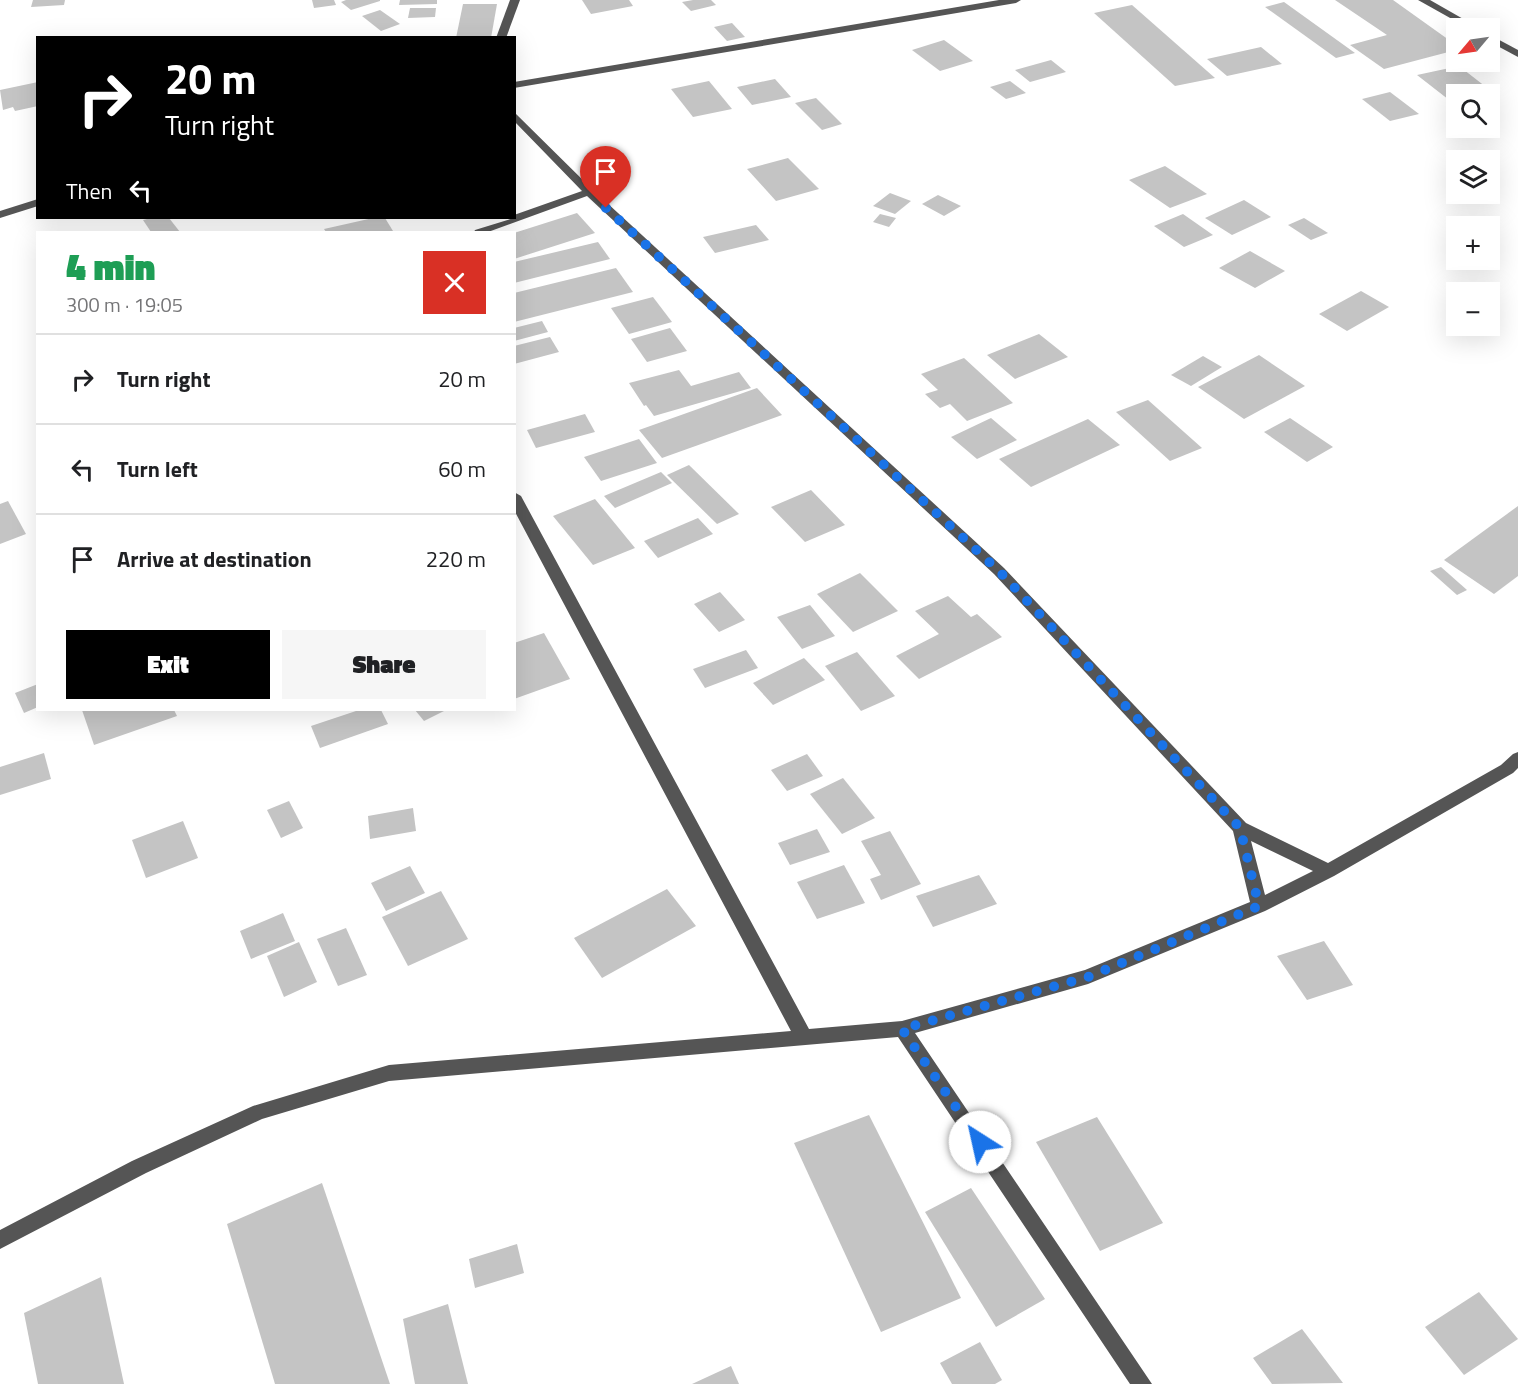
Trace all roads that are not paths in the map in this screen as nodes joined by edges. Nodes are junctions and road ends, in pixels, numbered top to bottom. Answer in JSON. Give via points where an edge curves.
{"nodes":[{"id":1,"x":515,"y":0,"type":"edge"},
{"id":2,"x":1016,"y":0,"type":"edge"},
{"id":3,"x":1423,"y":0,"type":"edge"},
{"id":4,"x":1456,"y":18,"type":"edge"},
{"id":5,"x":502,"y":36,"type":"edge"},
{"id":6,"x":1500,"y":44,"type":"edge"},
{"id":7,"x":1518,"y":54,"type":"edge"},
{"id":8,"x":516,"y":85,"type":"edge"},
{"id":9,"x":516,"y":117,"type":"edge"},
{"id":10,"x":589,"y":192,"type":"junction"},
{"id":11,"x":36,"y":203,"type":"edge"},
{"id":12,"x":0,"y":215,"type":"edge"},
{"id":13,"x":515,"y":219,"type":"edge"},
{"id":14,"x":516,"y":219,"type":"edge"},
{"id":15,"x":482,"y":231,"type":"edge"},
{"id":16,"x":516,"y":500,"type":"edge"},
{"id":17,"x":1518,"y":758,"type":"edge"},
{"id":18,"x":1240,"y":828,"type":"junction"},
{"id":19,"x":1328,"y":871,"type":"junction"},
{"id":20,"x":1259,"y":906,"type":"junction"},
{"id":21,"x":902,"y":1029,"type":"junction"},
{"id":22,"x":804,"y":1037,"type":"junction"},
{"id":23,"x":0,"y":1240,"type":"edge"},
{"id":24,"x":1142,"y":1384,"type":"edge"}],
"edges":[{"from":1,"to":5,"type":"street"},
{"from":2,"to":8,"type":"street"},
{"from":3,"to":4,"type":"street"},
{"from":6,"to":7,"type":"street"},
{"from":9,"to":10,"type":"street"},
{"from":10,"to":14,"type":"street"},
{"from":10,"to":18,"type":"street","via":[[999,571]]},
{"from":11,"to":12,"type":"street"},
{"from":13,"to":15,"type":"street"},
{"from":16,"to":22,"type":"street"},
{"from":17,"to":19,"type":"street","via":[[1507,769]]},
{"from":18,"to":19,"type":"street"},
{"from":18,"to":20,"type":"street"},
{"from":19,"to":20,"type":"street"},
{"from":20,"to":21,"type":"street","via":[[1088,977]]},
{"from":21,"to":22,"type":"street"},
{"from":21,"to":24,"type":"street"},
{"from":22,"to":23,"type":"street","via":[[389,1073],[259,1112],[139,1167]]}]}
